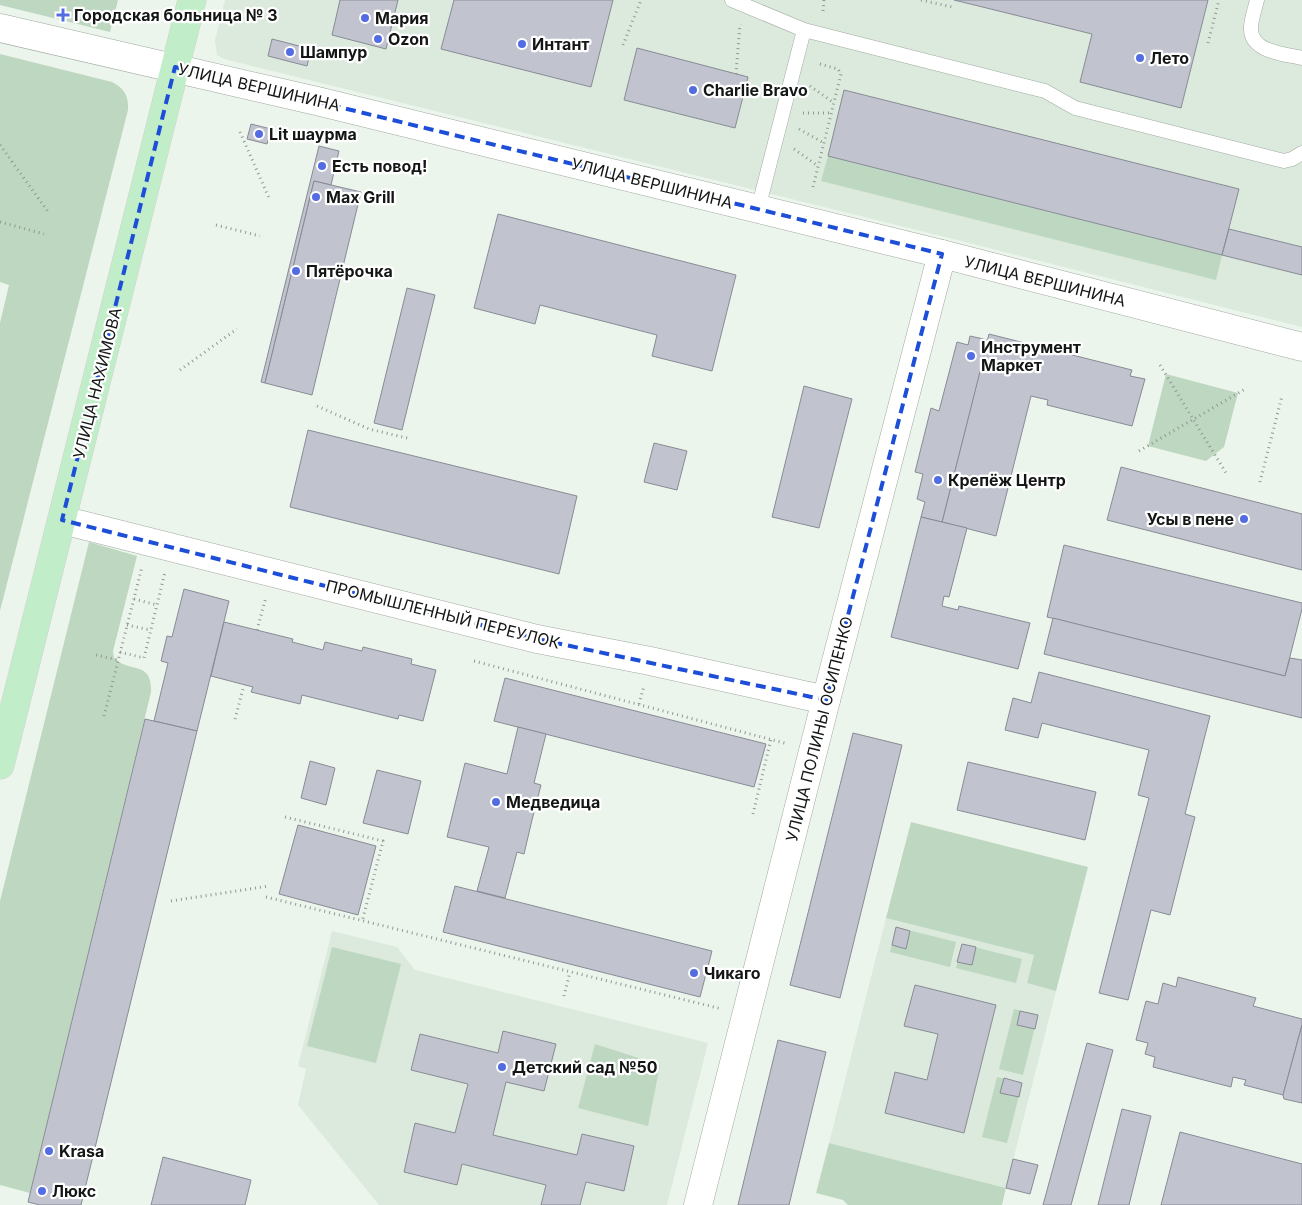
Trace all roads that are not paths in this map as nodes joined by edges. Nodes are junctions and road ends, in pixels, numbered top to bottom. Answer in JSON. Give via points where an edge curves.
{"nodes":[{"id":1,"x":192,"y":0,"type":"edge"},
{"id":2,"x":1257,"y":0,"type":"edge"},
{"id":3,"x":736,"y":2,"type":"edge"},
{"id":4,"x":0,"y":28,"type":"edge"},
{"id":5,"x":804,"y":30,"type":"junction"},
{"id":6,"x":1302,"y":58,"type":"edge"},
{"id":7,"x":175,"y":67,"type":"junction"},
{"id":8,"x":1302,"y":153,"type":"edge"},
{"id":9,"x":758,"y":209,"type":"junction"},
{"id":10,"x":942,"y":254,"type":"junction"},
{"id":11,"x":1302,"y":347,"type":"edge"},
{"id":12,"x":62,"y":520,"type":"junction"},
{"id":13,"x":826,"y":700,"type":"junction"},
{"id":14,"x":4,"y":731,"type":"edge"},
{"id":15,"x":0,"y":765,"type":"edge"},
{"id":16,"x":698,"y":1205,"type":"edge"}],
"edges":[{"from":1,"to":7,"type":"main road","name":"УЛИЦА НАХИМОВА"},
{"from":2,"to":6,"type":"lane","via":[[1250,29],[1253,39],[1273,51]]},
{"from":3,"to":5,"type":"lane"},
{"from":4,"to":7,"type":"street","name":"УЛИЦА ВЕРШИНИНА"},
{"from":5,"to":8,"type":"lane","via":[[1045,91],[1075,108],[1284,161]]},
{"from":5,"to":9,"type":"lane"},
{"from":7,"to":9,"type":"street","name":"УЛИЦА ВЕРШИНИНА"},
{"from":7,"to":12,"type":"main road","name":"УЛИЦА НАХИМОВА"},
{"from":9,"to":10,"type":"street","name":"УЛИЦА ВЕРШИНИНА"},
{"from":10,"to":11,"type":"street","name":"УЛИЦА ВЕРШИНИНА"},
{"from":10,"to":13,"type":"street","name":"УЛИЦА ПОЛИНЫ ОСИПЕНКО"},
{"from":12,"to":13,"type":"street","name":"ПРОМЫШЛЕННЫЙ ПЕРЕУЛОК","via":[[537,639]]},
{"from":12,"to":14,"type":"main road","name":"УЛИЦА НАХИМОВА"},
{"from":13,"to":16,"type":"street","name":"УЛИЦА ПОЛИНЫ ОСИПЕНКО"},
{"from":14,"to":15,"type":"main road","name":"УЛИЦА НАХИМОВА"}]}
